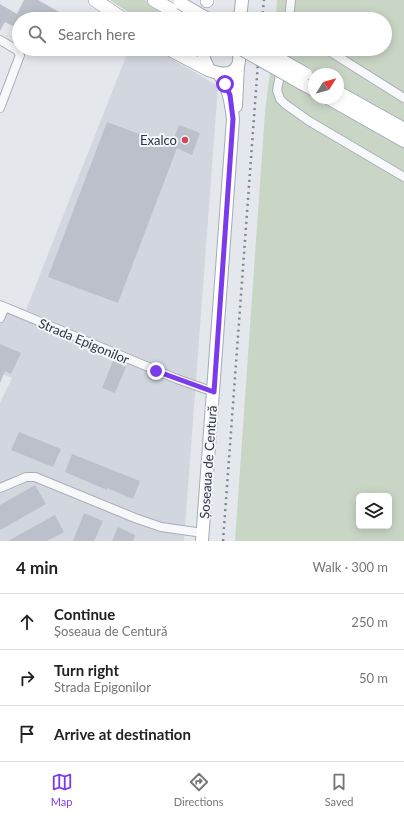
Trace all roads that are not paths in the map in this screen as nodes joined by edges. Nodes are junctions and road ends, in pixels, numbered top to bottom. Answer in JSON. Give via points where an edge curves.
{"nodes":[{"id":1,"x":95,"y":0,"type":"edge"},
{"id":2,"x":154,"y":0,"type":"edge"},
{"id":3,"x":207,"y":0,"type":"edge"},
{"id":4,"x":291,"y":0,"type":"edge"},
{"id":5,"x":241,"y":1,"type":"edge"},
{"id":6,"x":177,"y":5,"type":"edge"},
{"id":7,"x":113,"y":12,"type":"edge"},
{"id":8,"x":192,"y":12,"type":"edge"},
{"id":9,"x":207,"y":12,"type":"edge"},
{"id":10,"x":240,"y":12,"type":"edge"},
{"id":11,"x":290,"y":12,"type":"edge"},
{"id":12,"x":0,"y":40,"type":"edge"},
{"id":13,"x":12,"y":47,"type":"edge"},
{"id":14,"x":19,"y":56,"type":"edge"},
{"id":15,"x":183,"y":56,"type":"edge"},
{"id":16,"x":204,"y":56,"type":"edge"},
{"id":17,"x":239,"y":56,"type":"edge"},
{"id":18,"x":256,"y":56,"type":"edge"},
{"id":19,"x":273,"y":56,"type":"edge"},
{"id":20,"x":285,"y":56,"type":"edge"},
{"id":21,"x":337,"y":56,"type":"edge"},
{"id":22,"x":238,"y":65,"type":"junction"},
{"id":23,"x":214,"y":72,"type":"junction"},
{"id":24,"x":307,"y":78,"type":"edge"},
{"id":25,"x":344,"y":95,"type":"edge"},
{"id":26,"x":404,"y":98,"type":"edge"},
{"id":27,"x":339,"y":104,"type":"edge"},
{"id":28,"x":0,"y":108,"type":"edge"},
{"id":29,"x":233,"y":119,"type":"junction"},
{"id":30,"x":404,"y":129,"type":"edge"},
{"id":31,"x":404,"y":141,"type":"edge"},
{"id":32,"x":404,"y":177,"type":"edge"},
{"id":33,"x":2,"y":306,"type":"edge"},
{"id":34,"x":0,"y":318,"type":"edge"},
{"id":35,"x":214,"y":392,"type":"junction"},
{"id":36,"x":0,"y":488,"type":"edge"},
{"id":37,"x":203,"y":537,"type":"edge"}],
"edges":[{"from":1,"to":7,"type":"highway"},
{"from":2,"to":6,"type":"highway"},
{"from":3,"to":9,"type":"main road"},
{"from":4,"to":11,"type":"street"},
{"from":5,"to":10,"type":"main road"},
{"from":6,"to":8,"type":"main road","bridge":true},
{"from":12,"to":13,"type":"street"},
{"from":14,"to":28,"type":"street"},
{"from":15,"to":23,"type":"highway"},
{"from":16,"to":23,"type":"main road","name":"Șoseaua de Centură"},
{"from":17,"to":22,"type":"main road","name":"Șoseaua de Centură"},
{"from":18,"to":24,"type":"main road","bridge":true},
{"from":19,"to":24,"type":"main road","bridge":true},
{"from":20,"to":32,"type":"street","via":[[277,85],[278,94],[285,104]]},
{"from":21,"to":26,"type":"street"},
{"from":22,"to":23,"type":"main road","via":[[231,72]]},
{"from":22,"to":29,"type":"main road","name":"Șoseaua de Centură","via":[[236,111]]},
{"from":23,"to":29,"type":"main road","name":"Șoseaua de Centură","via":[[225,84],[230,95]]},
{"from":25,"to":30,"type":"main road"},
{"from":27,"to":31,"type":"main road"},
{"from":29,"to":35,"type":"main road","name":"Șoseaua de Centură"},
{"from":33,"to":34,"type":"street"},
{"from":33,"to":35,"type":"street","name":"Strada Epigonilor"},
{"from":35,"to":37,"type":"main road","name":"Șoseaua de Centură"},
{"from":36,"to":37,"type":"street","via":[[26,476],[35,476],[135,518]]}]}
